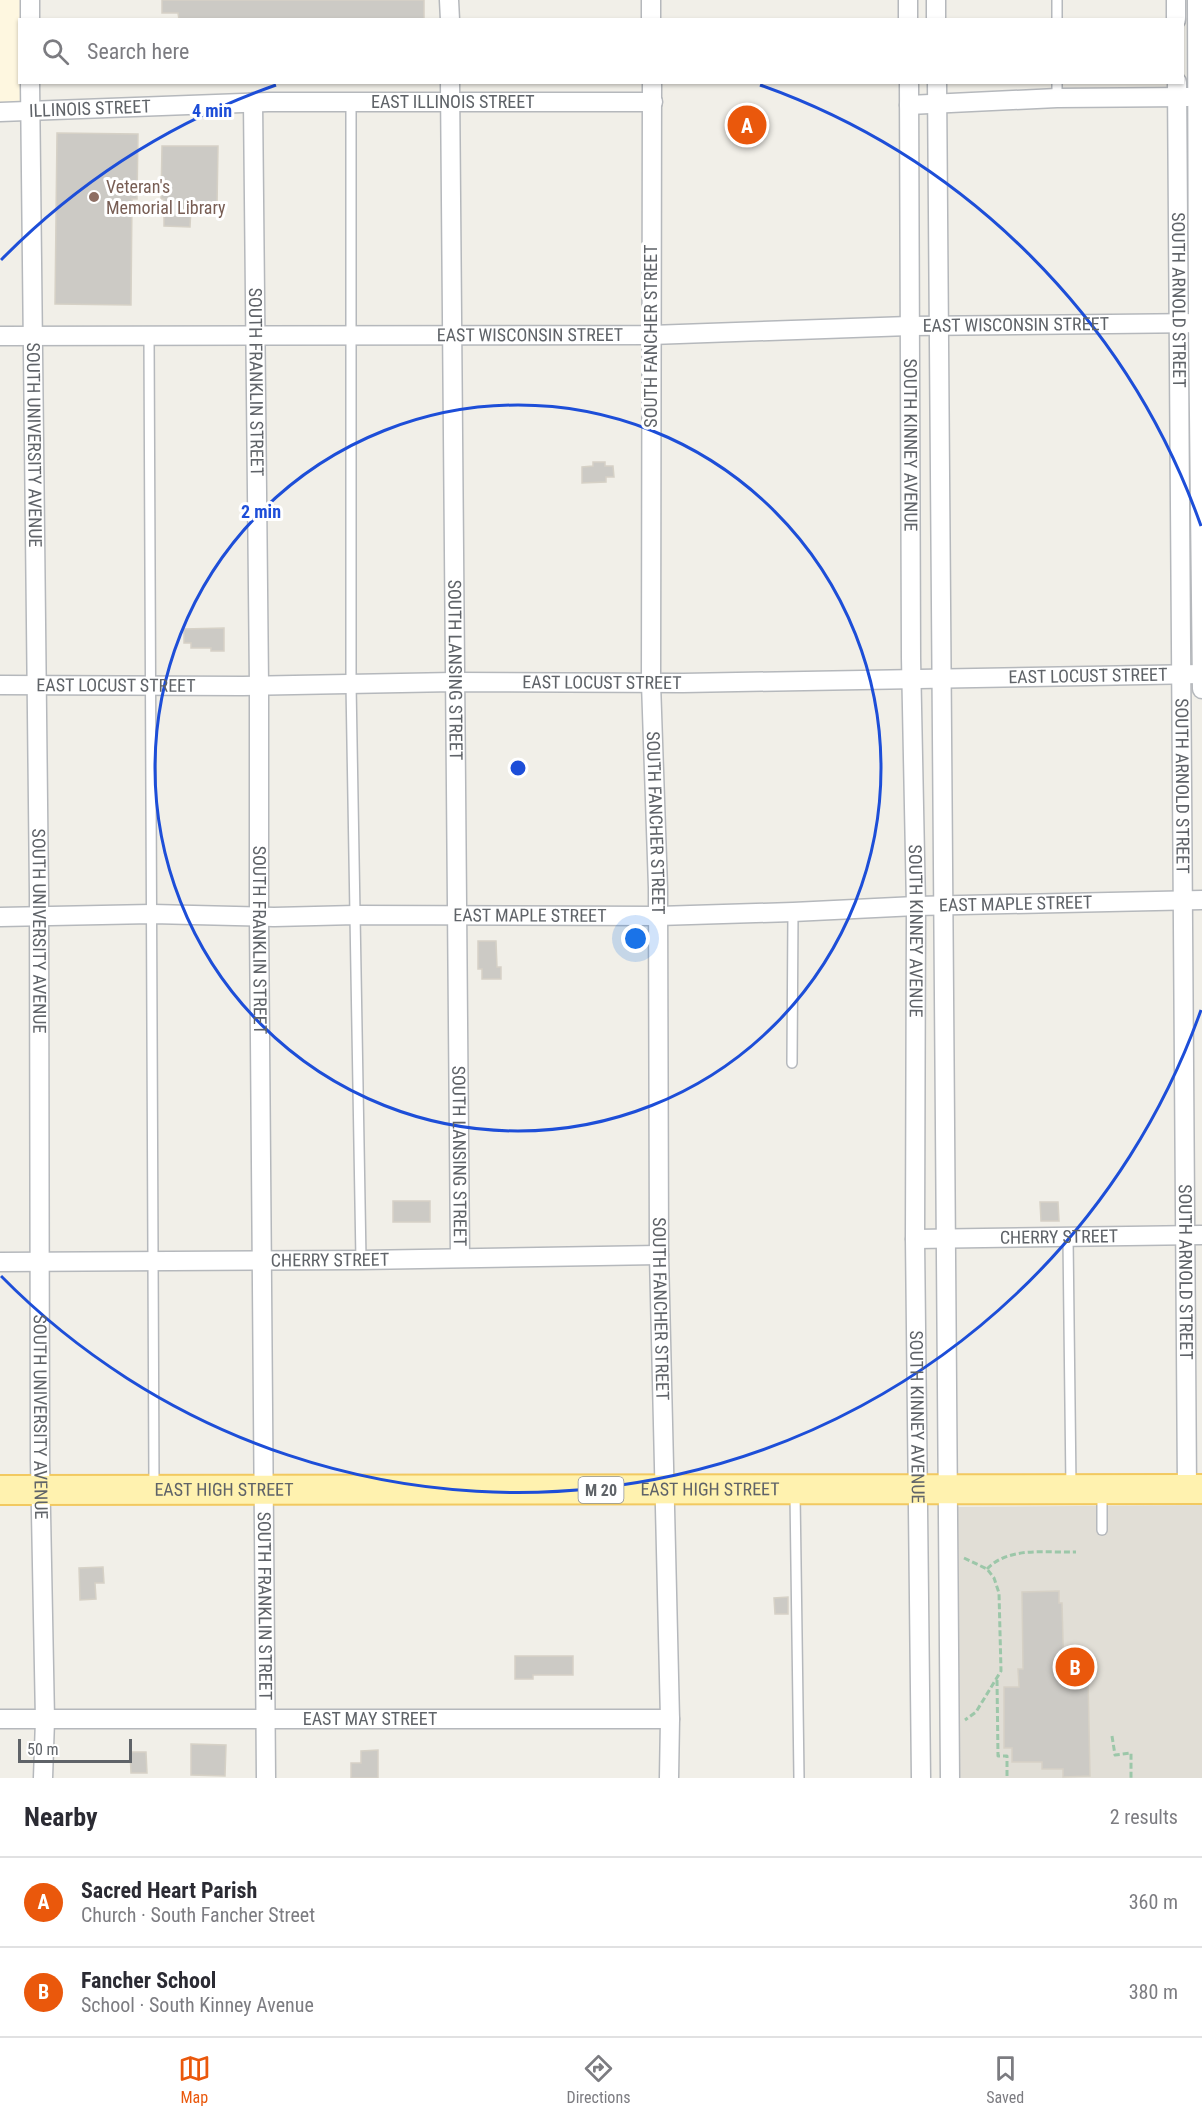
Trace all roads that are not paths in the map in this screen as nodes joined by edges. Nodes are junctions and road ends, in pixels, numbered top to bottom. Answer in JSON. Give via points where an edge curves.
{"nodes":[{"id":1,"x":30,"y":0,"type":"edge"},
{"id":2,"x":449,"y":0,"type":"edge"},
{"id":3,"x":651,"y":0,"type":"edge"},
{"id":4,"x":908,"y":0,"type":"edge"},
{"id":5,"x":936,"y":0,"type":"edge"},
{"id":6,"x":1057,"y":0,"type":"edge"},
{"id":7,"x":1176,"y":0,"type":"edge"},
{"id":8,"x":1197,"y":0,"type":"edge"},
{"id":9,"x":30,"y":18,"type":"edge"},
{"id":10,"x":450,"y":18,"type":"edge"},
{"id":11,"x":651,"y":18,"type":"edge"},
{"id":12,"x":908,"y":18,"type":"edge"},
{"id":13,"x":936,"y":18,"type":"edge"},
{"id":14,"x":1057,"y":18,"type":"edge"},
{"id":15,"x":1176,"y":18,"type":"edge"},
{"id":16,"x":30,"y":84,"type":"edge"},
{"id":17,"x":450,"y":84,"type":"edge"},
{"id":18,"x":652,"y":84,"type":"edge"},
{"id":19,"x":909,"y":84,"type":"edge"},
{"id":20,"x":937,"y":84,"type":"edge"},
{"id":21,"x":1057,"y":90,"type":"edge"},
{"id":22,"x":1177,"y":90,"type":"edge"},
{"id":23,"x":1200,"y":97,"type":"edge"},
{"id":24,"x":253,"y":102,"type":"junction"},
{"id":25,"x":351,"y":102,"type":"junction"},
{"id":26,"x":450,"y":102,"type":"junction"},
{"id":27,"x":653,"y":102,"type":"junction"},
{"id":28,"x":937,"y":104,"type":"junction"},
{"id":29,"x":909,"y":105,"type":"junction"},
{"id":30,"x":29,"y":111,"type":"junction"},
{"id":31,"x":0,"y":112,"type":"edge"},
{"id":32,"x":1200,"y":323,"type":"edge"},
{"id":33,"x":1178,"y":324,"type":"junction"},
{"id":34,"x":909,"y":326,"type":"junction"},
{"id":35,"x":939,"y":326,"type":"junction"},
{"id":36,"x":33,"y":335,"type":"junction"},
{"id":37,"x":454,"y":335,"type":"junction"},
{"id":38,"x":651,"y":335,"type":"junction"},
{"id":39,"x":0,"y":336,"type":"edge"},
{"id":40,"x":149,"y":336,"type":"junction"},
{"id":41,"x":255,"y":336,"type":"junction"},
{"id":42,"x":352,"y":336,"type":"junction"},
{"id":43,"x":1181,"y":674,"type":"junction"},
{"id":44,"x":1202,"y":674,"type":"edge"},
{"id":45,"x":911,"y":680,"type":"junction"},
{"id":46,"x":941,"y":680,"type":"junction"},
{"id":47,"x":454,"y":682,"type":"junction"},
{"id":48,"x":651,"y":683,"type":"junction"},
{"id":49,"x":351,"y":684,"type":"junction"},
{"id":50,"x":0,"y":685,"type":"edge"},
{"id":51,"x":151,"y":685,"type":"junction"},
{"id":52,"x":37,"y":686,"type":"junction"},
{"id":53,"x":259,"y":686,"type":"junction"},
{"id":54,"x":1202,"y":689,"type":"edge"},
{"id":55,"x":1202,"y":900,"type":"edge"},
{"id":56,"x":1183,"y":901,"type":"junction"},
{"id":57,"x":916,"y":906,"type":"junction"},
{"id":58,"x":943,"y":906,"type":"junction"},
{"id":59,"x":793,"y":912,"type":"junction"},
{"id":60,"x":152,"y":914,"type":"junction"},
{"id":61,"x":38,"y":915,"type":"junction"},
{"id":62,"x":356,"y":915,"type":"junction"},
{"id":63,"x":457,"y":916,"type":"junction"},
{"id":64,"x":658,"y":916,"type":"junction"},
{"id":65,"x":0,"y":917,"type":"edge"},
{"id":66,"x":259,"y":917,"type":"junction"},
{"id":67,"x":792,"y":1063,"type":"dead end"},
{"id":68,"x":1193,"y":1235,"type":"edge"},
{"id":69,"x":1068,"y":1238,"type":"junction"},
{"id":70,"x":915,"y":1239,"type":"junction"},
{"id":71,"x":945,"y":1239,"type":"junction"},
{"id":72,"x":659,"y":1255,"type":"junction"},
{"id":73,"x":460,"y":1257,"type":"junction"},
{"id":74,"x":262,"y":1260,"type":"junction"},
{"id":75,"x":361,"y":1260,"type":"junction"},
{"id":76,"x":0,"y":1262,"type":"edge"},
{"id":77,"x":39,"y":1262,"type":"junction"},
{"id":78,"x":154,"y":1262,"type":"junction"},
{"id":79,"x":154,"y":1488,"type":"junction"},
{"id":80,"x":40,"y":1489,"type":"junction"},
{"id":81,"x":264,"y":1489,"type":"junction"},
{"id":82,"x":1071,"y":1489,"type":"junction"},
{"id":83,"x":1102,"y":1489,"type":"junction"},
{"id":84,"x":1195,"y":1489,"type":"edge"},
{"id":85,"x":0,"y":1490,"type":"edge"},
{"id":86,"x":664,"y":1490,"type":"junction"},
{"id":87,"x":795,"y":1490,"type":"junction"},
{"id":88,"x":918,"y":1490,"type":"junction"},
{"id":89,"x":948,"y":1490,"type":"junction"},
{"id":90,"x":1102,"y":1530,"type":"dead end"},
{"id":91,"x":0,"y":1719,"type":"edge"},
{"id":92,"x":266,"y":1719,"type":"junction"},
{"id":93,"x":670,"y":1719,"type":"junction"},
{"id":94,"x":45,"y":1720,"type":"junction"},
{"id":95,"x":43,"y":1778,"type":"edge"},
{"id":96,"x":266,"y":1778,"type":"edge"},
{"id":97,"x":669,"y":1778,"type":"edge"},
{"id":98,"x":799,"y":1778,"type":"edge"},
{"id":99,"x":921,"y":1778,"type":"edge"},
{"id":100,"x":950,"y":1778,"type":"edge"}],
"edges":[{"from":1,"to":9,"type":"street"},
{"from":2,"to":10,"type":"street"},
{"from":3,"to":11,"type":"street"},
{"from":4,"to":12,"type":"street"},
{"from":5,"to":13,"type":"street"},
{"from":6,"to":14,"type":"lane"},
{"from":7,"to":15,"type":"street"},
{"from":8,"to":23,"type":"street","name":"SOUTH ARNOLD STREET"},
{"from":16,"to":30,"type":"street","name":"SOUTH UNIVERSITY AVENUE"},
{"from":17,"to":26,"type":"street","name":"SOUTH LANSING STREET"},
{"from":18,"to":27,"type":"street","name":"SOUTH FANCHER STREET"},
{"from":19,"to":29,"type":"street","name":"SOUTH KINNEY AVENUE"},
{"from":20,"to":28,"type":"street","name":"SOUTH KINNEY AVENUE"},
{"from":21,"to":22,"type":"street"},
{"from":21,"to":28,"type":"street"},
{"from":22,"to":23,"type":"street"},
{"from":22,"to":33,"type":"street","name":"SOUTH ARNOLD STREET"},
{"from":23,"to":32,"type":"street","name":"SOUTH ARNOLD STREET"},
{"from":24,"to":25,"type":"street","name":"EAST ILLINOIS STREET"},
{"from":24,"to":30,"type":"street","name":"ILLINOIS STREET"},
{"from":24,"to":41,"type":"street","name":"SOUTH FRANKLIN STREET"},
{"from":25,"to":26,"type":"street","name":"EAST ILLINOIS STREET"},
{"from":25,"to":42,"type":"lane"},
{"from":26,"to":27,"type":"street","name":"EAST ILLINOIS STREET"},
{"from":26,"to":37,"type":"street","name":"SOUTH LANSING STREET"},
{"from":27,"to":38,"type":"street","name":"SOUTH FANCHER STREET"},
{"from":28,"to":29,"type":"street"},
{"from":28,"to":35,"type":"street","name":"SOUTH KINNEY AVENUE"},
{"from":29,"to":34,"type":"street","name":"SOUTH KINNEY AVENUE"},
{"from":30,"to":31,"type":"street","name":"ILLINOIS STREET"},
{"from":30,"to":36,"type":"street","name":"SOUTH UNIVERSITY AVENUE"},
{"from":32,"to":33,"type":"street","name":"EAST WISCONSIN STREET"},
{"from":32,"to":44,"type":"street","name":"SOUTH ARNOLD STREET"},
{"from":33,"to":35,"type":"street","name":"EAST WISCONSIN STREET"},
{"from":33,"to":43,"type":"street","name":"SOUTH ARNOLD STREET"},
{"from":34,"to":35,"type":"street","name":"EAST WISCONSIN STREET"},
{"from":34,"to":38,"type":"street","name":"EAST WISCONSIN STREET"},
{"from":34,"to":45,"type":"street","name":"SOUTH KINNEY AVENUE"},
{"from":35,"to":46,"type":"street","name":"SOUTH KINNEY AVENUE"},
{"from":36,"to":39,"type":"street","name":"EAST WISCONSIN STREET"},
{"from":36,"to":40,"type":"street","name":"EAST WISCONSIN STREET"},
{"from":36,"to":52,"type":"street","name":"SOUTH UNIVERSITY AVENUE"},
{"from":37,"to":38,"type":"street","name":"EAST WISCONSIN STREET"},
{"from":37,"to":42,"type":"street","name":"EAST WISCONSIN STREET"},
{"from":37,"to":47,"type":"street","name":"SOUTH LANSING STREET"},
{"from":38,"to":48,"type":"street","name":"SOUTH FANCHER STREET"},
{"from":40,"to":41,"type":"street","name":"EAST WISCONSIN STREET"},
{"from":40,"to":51,"type":"lane"},
{"from":41,"to":42,"type":"street","name":"EAST WISCONSIN STREET"},
{"from":41,"to":53,"type":"street","name":"SOUTH FRANKLIN STREET"},
{"from":42,"to":49,"type":"lane"},
{"from":43,"to":44,"type":"street","name":"EAST LOCUST STREET"},
{"from":43,"to":46,"type":"street","name":"EAST LOCUST STREET"},
{"from":43,"to":56,"type":"street","name":"SOUTH ARNOLD STREET"},
{"from":44,"to":54,"type":"street","name":"SOUTH ARNOLD STREET"},
{"from":45,"to":46,"type":"street","name":"EAST LOCUST STREET"},
{"from":45,"to":48,"type":"street","name":"EAST LOCUST STREET"},
{"from":45,"to":57,"type":"street","name":"SOUTH KINNEY AVENUE"},
{"from":46,"to":58,"type":"street","name":"SOUTH KINNEY AVENUE"},
{"from":47,"to":48,"type":"street","name":"EAST LOCUST STREET"},
{"from":47,"to":49,"type":"street","name":"EAST LOCUST STREET"},
{"from":47,"to":63,"type":"street","name":"SOUTH LANSING STREET"},
{"from":48,"to":64,"type":"street","name":"SOUTH FANCHER STREET"},
{"from":49,"to":53,"type":"street","name":"EAST LOCUST STREET"},
{"from":49,"to":62,"type":"lane"},
{"from":50,"to":52,"type":"street","name":"EAST LOCUST STREET"},
{"from":51,"to":52,"type":"street","name":"EAST LOCUST STREET"},
{"from":51,"to":53,"type":"street","name":"EAST LOCUST STREET"},
{"from":51,"to":60,"type":"lane"},
{"from":52,"to":61,"type":"street","name":"SOUTH UNIVERSITY AVENUE"},
{"from":53,"to":66,"type":"street","name":"SOUTH FRANKLIN STREET"},
{"from":55,"to":56,"type":"street","name":"EAST MAPLE STREET"},
{"from":56,"to":58,"type":"street","name":"EAST MAPLE STREET"},
{"from":56,"to":68,"type":"street","name":"SOUTH ARNOLD STREET"},
{"from":57,"to":58,"type":"street","name":"EAST MAPLE STREET"},
{"from":57,"to":59,"type":"street","name":"EAST MAPLE STREET"},
{"from":57,"to":70,"type":"street","name":"SOUTH KINNEY AVENUE"},
{"from":58,"to":71,"type":"street","name":"SOUTH KINNEY AVENUE"},
{"from":59,"to":64,"type":"street","name":"EAST MAPLE STREET"},
{"from":59,"to":67,"type":"lane"},
{"from":60,"to":61,"type":"street","name":"EAST MAPLE STREET"},
{"from":60,"to":66,"type":"street","name":"EAST MAPLE STREET"},
{"from":60,"to":78,"type":"lane"},
{"from":61,"to":65,"type":"street","name":"EAST MAPLE STREET"},
{"from":61,"to":77,"type":"street","name":"SOUTH UNIVERSITY AVENUE"},
{"from":62,"to":63,"type":"street","name":"EAST MAPLE STREET"},
{"from":62,"to":66,"type":"street","name":"EAST MAPLE STREET"},
{"from":62,"to":75,"type":"lane"},
{"from":63,"to":64,"type":"street","name":"EAST MAPLE STREET"},
{"from":63,"to":73,"type":"street","name":"SOUTH LANSING STREET"},
{"from":64,"to":72,"type":"street","name":"SOUTH FANCHER STREET"},
{"from":66,"to":74,"type":"street","name":"SOUTH FRANKLIN STREET"},
{"from":68,"to":69,"type":"street","name":"CHERRY STREET"},
{"from":68,"to":84,"type":"street","name":"SOUTH ARNOLD STREET"},
{"from":69,"to":71,"type":"street","name":"CHERRY STREET"},
{"from":69,"to":82,"type":"lane"},
{"from":70,"to":71,"type":"street","name":"CHERRY STREET"},
{"from":70,"to":88,"type":"street","name":"SOUTH KINNEY AVENUE"},
{"from":71,"to":89,"type":"street","name":"SOUTH KINNEY AVENUE"},
{"from":72,"to":73,"type":"street","name":"CHERRY STREET"},
{"from":72,"to":86,"type":"street","name":"SOUTH FANCHER STREET"},
{"from":73,"to":75,"type":"street","name":"CHERRY STREET"},
{"from":74,"to":75,"type":"street","name":"CHERRY STREET"},
{"from":74,"to":78,"type":"street","name":"CHERRY STREET"},
{"from":74,"to":81,"type":"street","name":"SOUTH FRANKLIN STREET"},
{"from":76,"to":77,"type":"street","name":"CHERRY STREET"},
{"from":77,"to":78,"type":"street","name":"CHERRY STREET"},
{"from":77,"to":80,"type":"street","name":"SOUTH UNIVERSITY AVENUE"},
{"from":78,"to":79,"type":"lane"},
{"from":79,"to":80,"type":"main road","name":"EAST HIGH STREET","number":"M 20"},
{"from":79,"to":81,"type":"main road","name":"EAST HIGH STREET","number":"M 20"},
{"from":80,"to":85,"type":"main road","name":"EAST HIGH STREET","number":"M 20"},
{"from":80,"to":94,"type":"street","name":"SOUTH UNIVERSITY AVENUE"},
{"from":81,"to":86,"type":"main road","name":"EAST HIGH STREET","number":"M 20"},
{"from":81,"to":92,"type":"street","name":"SOUTH FRANKLIN STREET"},
{"from":82,"to":83,"type":"main road","name":"EAST HIGH STREET","number":"M 20"},
{"from":82,"to":89,"type":"main road","name":"EAST HIGH STREET","number":"M 20"},
{"from":83,"to":84,"type":"main road","name":"EAST HIGH STREET","number":"M 20"},
{"from":83,"to":90,"type":"lane"},
{"from":86,"to":87,"type":"main road","name":"EAST HIGH STREET","number":"M 20"},
{"from":86,"to":93,"type":"street","name":"SOUTH FANCHER STREET"},
{"from":87,"to":88,"type":"main road","name":"EAST HIGH STREET","number":"M 20"},
{"from":87,"to":98,"type":"lane"},
{"from":88,"to":89,"type":"main road","name":"EAST HIGH STREET","number":"M 20"},
{"from":88,"to":99,"type":"street","name":"SOUTH KINNEY AVENUE"},
{"from":89,"to":100,"type":"street","name":"SOUTH KINNEY AVENUE"},
{"from":91,"to":94,"type":"street","name":"EAST MAY STREET"},
{"from":92,"to":93,"type":"street","name":"EAST MAY STREET"},
{"from":92,"to":94,"type":"street","name":"EAST MAY STREET"},
{"from":92,"to":96,"type":"street","name":"SOUTH FRANKLIN STREET"},
{"from":93,"to":97,"type":"street","name":"SOUTH FANCHER STREET"},
{"from":94,"to":95,"type":"street","name":"SOUTH UNIVERSITY AVENUE"}]}
